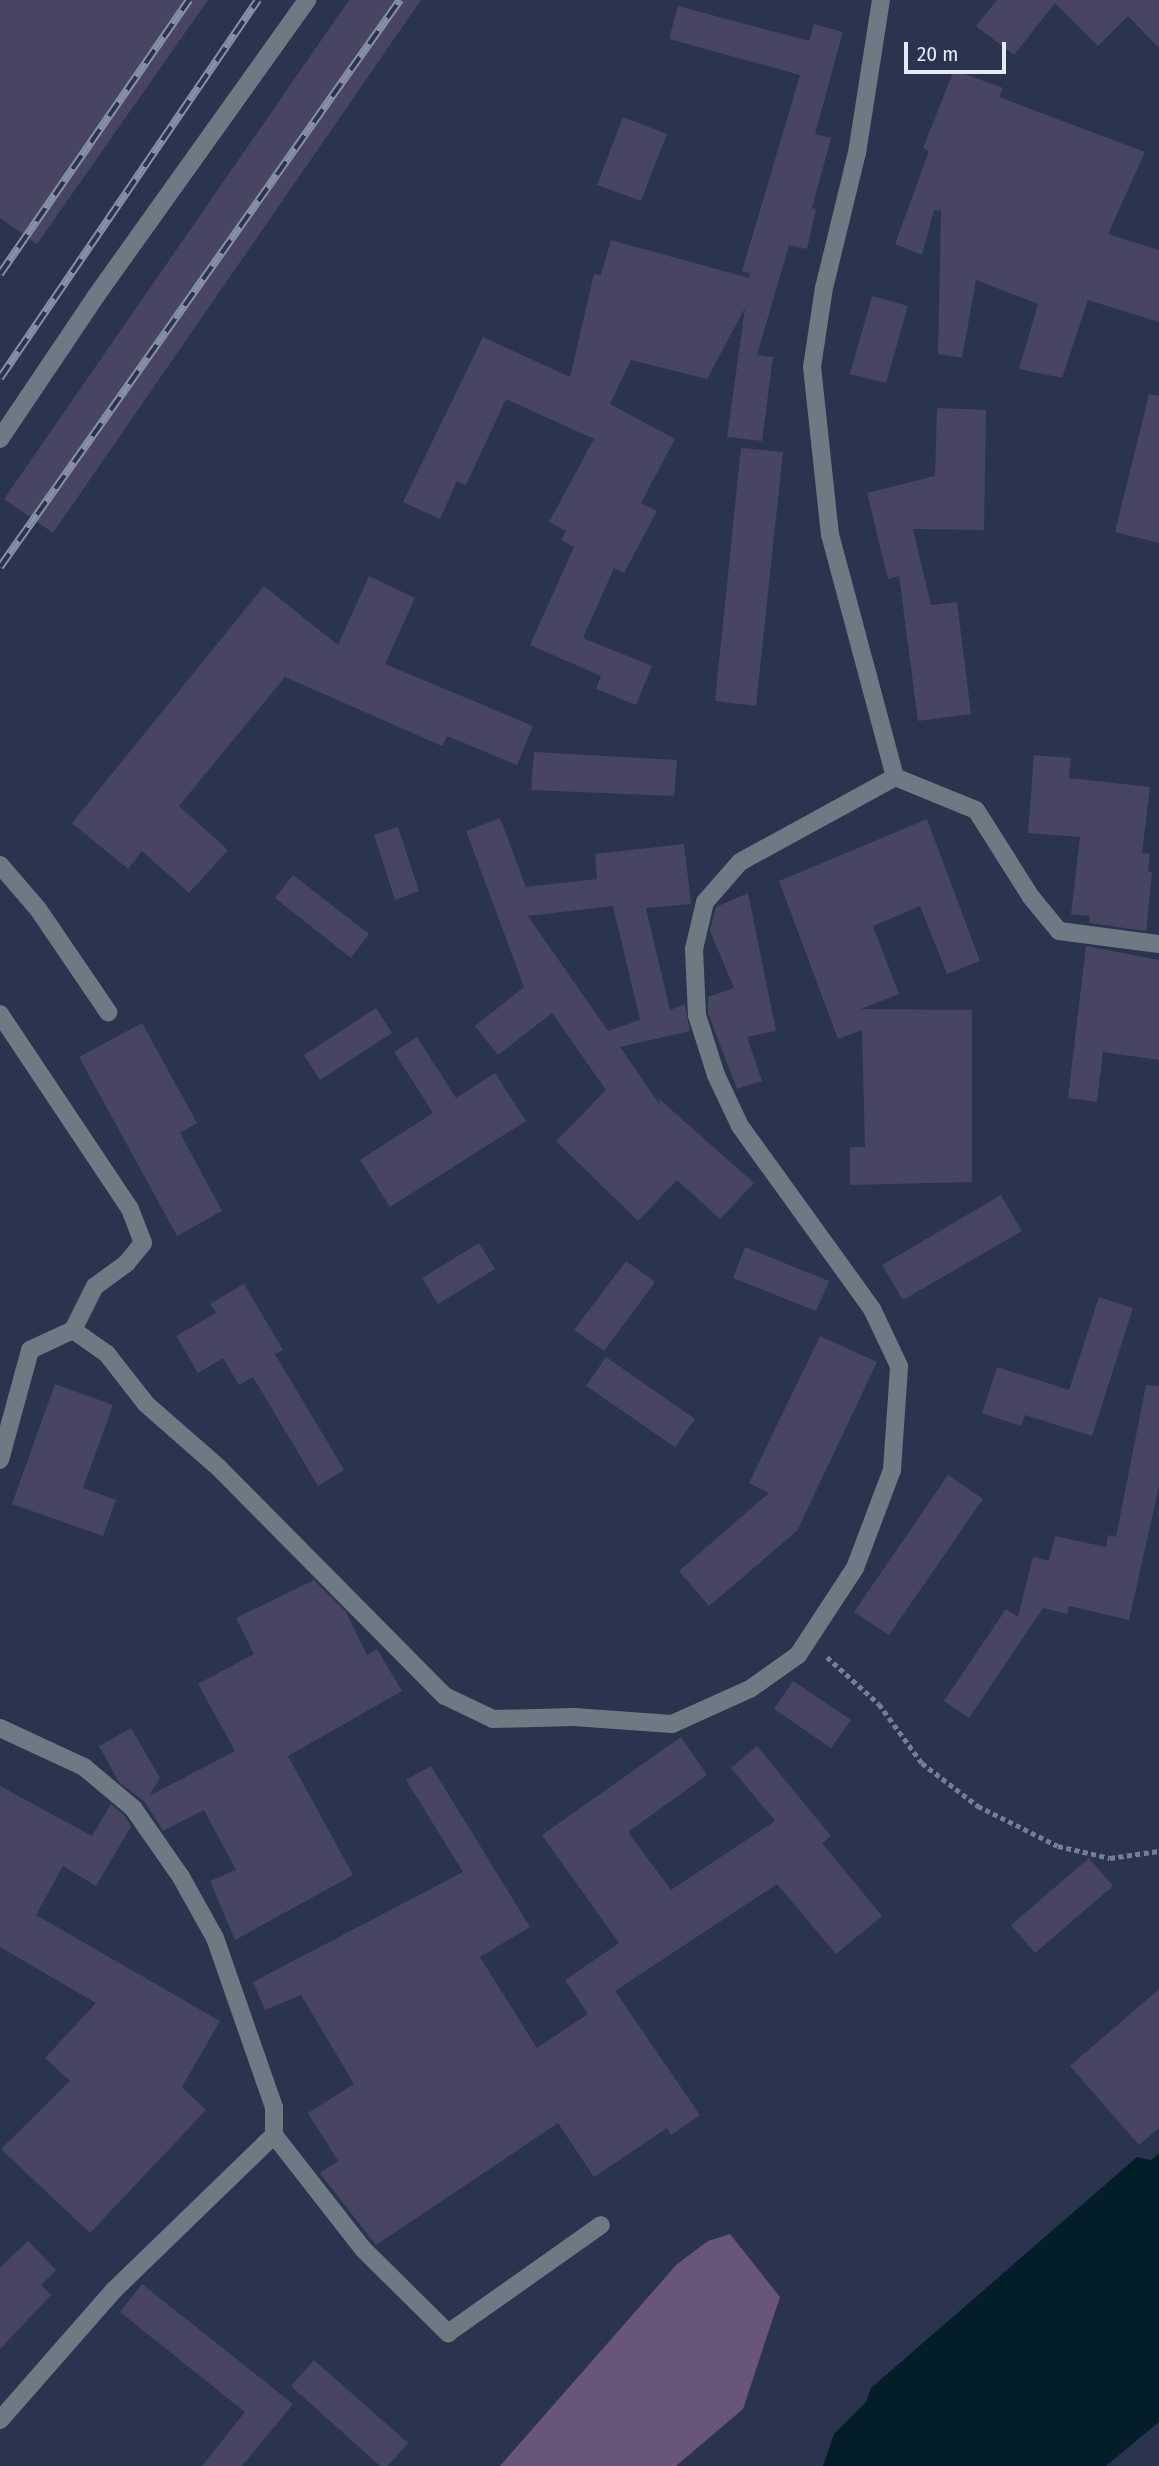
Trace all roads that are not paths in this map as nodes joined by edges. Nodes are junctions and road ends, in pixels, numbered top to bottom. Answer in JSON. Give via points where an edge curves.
{"nodes":[{"id":1,"x":307,"y":0,"type":"edge"},
{"id":2,"x":881,"y":0,"type":"edge"},
{"id":3,"x":0,"y":439,"type":"edge"},
{"id":4,"x":895,"y":777,"type":"junction"},
{"id":5,"x":0,"y":865,"type":"edge"},
{"id":6,"x":1159,"y":944,"type":"edge"},
{"id":7,"x":108,"y":1013,"type":"dead end"},
{"id":8,"x":0,"y":1014,"type":"edge"},
{"id":9,"x":73,"y":1329,"type":"junction"},
{"id":10,"x":0,"y":1460,"type":"edge"},
{"id":11,"x":0,"y":1728,"type":"edge"},
{"id":12,"x":274,"y":2135,"type":"junction"},
{"id":13,"x":601,"y":2225,"type":"dead end"},
{"id":14,"x":0,"y":2420,"type":"edge"}],
"edges":[{"from":1,"to":3,"type":"street"},
{"from":2,"to":4,"type":"street","via":[[857,153],[824,288],[812,367],[830,535]]},
{"from":4,"to":6,"type":"street","via":[[976,810],[1031,897],[1059,931]]},
{"from":4,"to":9,"type":"street","via":[[740,862],[705,902],[694,949],[697,1015],[716,1075],[740,1126],[872,1309],[899,1366],[892,1470],[855,1568],[798,1655],[750,1689],[671,1724],[574,1717],[493,1720],[445,1696],[219,1468],[146,1404],[107,1354]]},
{"from":5,"to":7,"type":"street","via":[[38,909]]},
{"from":8,"to":9,"type":"street","via":[[130,1209],[143,1243],[127,1263],[95,1286]]},
{"from":9,"to":10,"type":"street","via":[[30,1350]]},
{"from":11,"to":12,"type":"street","via":[[84,1767],[133,1808],[181,1877],[215,1938],[274,2107]]},
{"from":12,"to":13,"type":"street","via":[[363,2249],[447,2333]]},
{"from":12,"to":14,"type":"street","via":[[114,2290]]}]}
